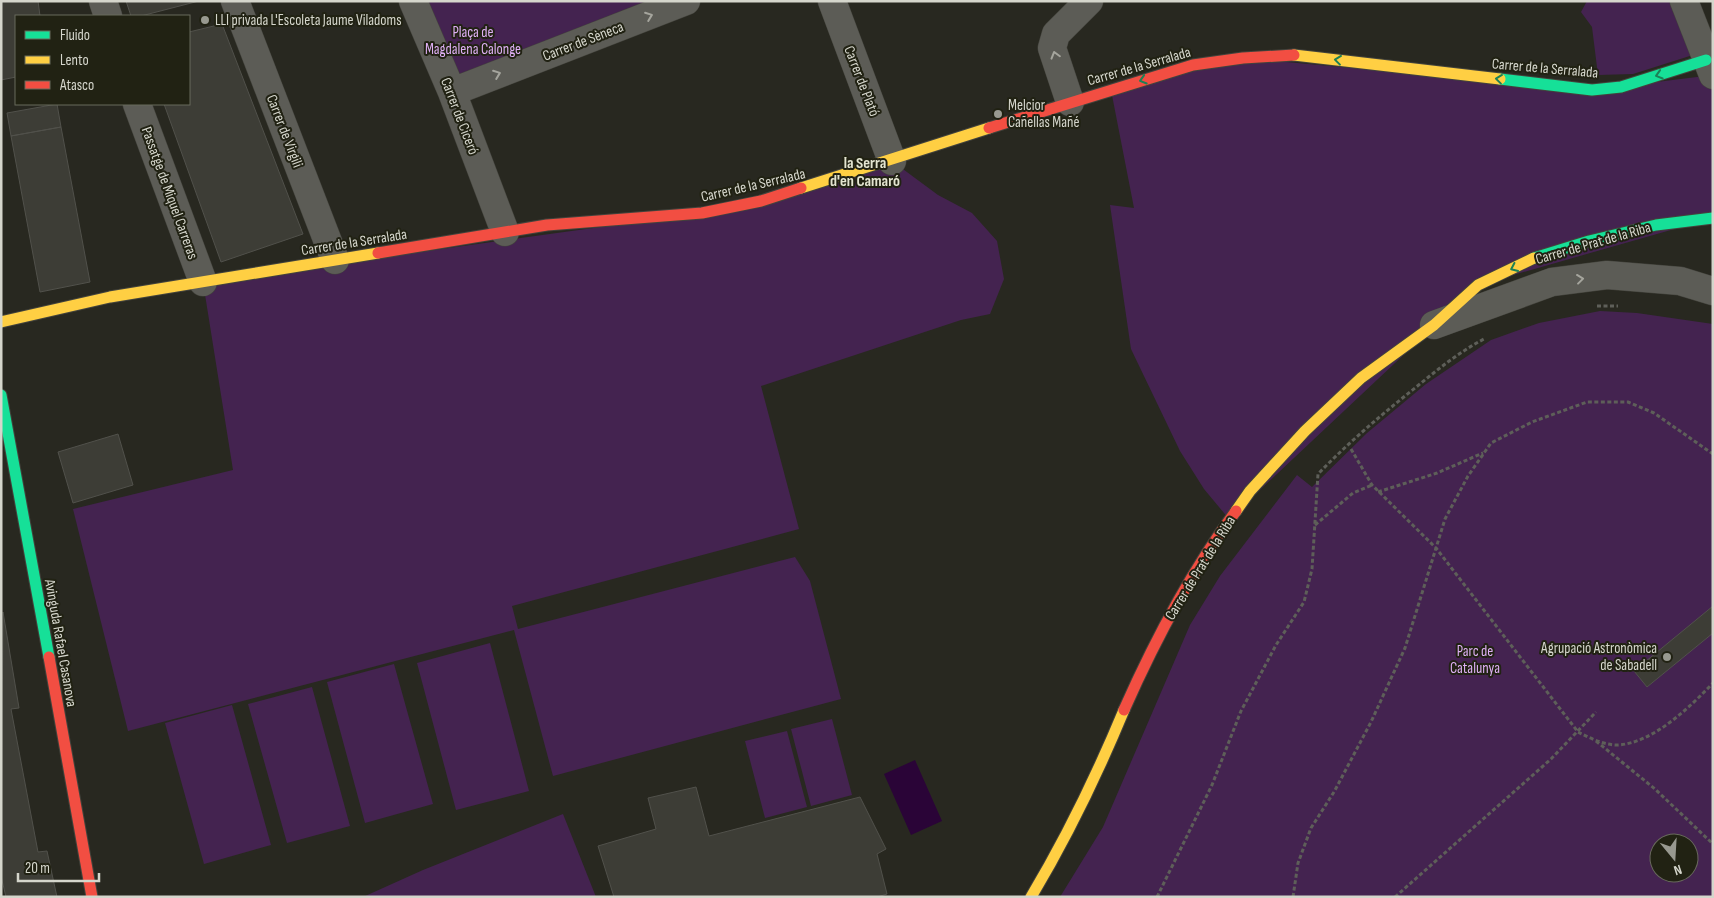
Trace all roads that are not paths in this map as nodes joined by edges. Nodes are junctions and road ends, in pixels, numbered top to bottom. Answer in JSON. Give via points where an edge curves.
{"nodes":[{"id":1,"x":103,"y":1,"type":"edge"},
{"id":2,"x":235,"y":1,"type":"edge"},
{"id":3,"x":413,"y":1,"type":"edge"},
{"id":4,"x":686,"y":1,"type":"edge"},
{"id":5,"x":832,"y":1,"type":"edge"},
{"id":6,"x":1089,"y":1,"type":"edge"},
{"id":7,"x":1684,"y":1,"type":"edge"},
{"id":8,"x":108,"y":15,"type":"edge"},
{"id":9,"x":1709,"y":68,"type":"edge"},
{"id":10,"x":452,"y":92,"type":"junction"},
{"id":11,"x":1070,"y":102,"type":"junction"},
{"id":12,"x":137,"y":105,"type":"edge"},
{"id":13,"x":892,"y":161,"type":"junction"},
{"id":14,"x":1713,"y":218,"type":"edge"},
{"id":15,"x":505,"y":232,"type":"junction"},
{"id":16,"x":335,"y":260,"type":"junction"},
{"id":17,"x":203,"y":282,"type":"junction"},
{"id":18,"x":1713,"y":290,"type":"edge"},
{"id":19,"x":1,"y":322,"type":"edge"},
{"id":20,"x":1434,"y":325,"type":"junction"},
{"id":21,"x":1,"y":395,"type":"edge"},
{"id":22,"x":92,"y":897,"type":"edge"},
{"id":23,"x":1031,"y":897,"type":"edge"}],
"edges":[{"from":1,"to":8,"type":"street"},
{"from":2,"to":16,"type":"street","name":"Carrer de Virgili"},
{"from":3,"to":10,"type":"street","name":"Carrer de Ciceró"},
{"from":10,"to":4,"type":"street","name":"Carrer de Sèneca","one_way":true},
{"from":5,"to":13,"type":"street","name":"Carrer de Plató"},
{"from":11,"to":6,"type":"street","one_way":true,"via":[[1052,48],[1056,34]]},
{"from":7,"to":9,"type":"street"},
{"from":9,"to":11,"type":"street","name":"Carrer de la Serralada","one_way":true,"via":[[1592,90],[1292,55],[1193,65]]},
{"from":10,"to":15,"type":"street","name":"Carrer de Ciceró"},
{"from":11,"to":13,"type":"street","name":"Carrer de la Serralada"},
{"from":12,"to":17,"type":"street","name":"Passatge de Miquel Carreras"},
{"from":13,"to":15,"type":"street","name":"Carrer de la Serralada","via":[[761,201],[702,213],[547,225]]},
{"from":14,"to":20,"type":"street","name":"Carrer de Prat de la Riba","one_way":true,"via":[[1656,225],[1529,260],[1478,284]]},
{"from":15,"to":16,"type":"street","name":"Carrer de la Serralada"},
{"from":16,"to":17,"type":"street","name":"Carrer de la Serralada"},
{"from":17,"to":19,"type":"street","name":"Carrer de la Serralada","via":[[110,297]]},
{"from":20,"to":18,"type":"street","name":"Carrer de Prat de la Riba","one_way":true,"via":[[1552,282],[1598,276],[1680,281]]},
{"from":20,"to":23,"type":"street","name":"Carrer de Prat de la Riba","via":[[1361,378],[1305,431],[1250,491],[1209,547],[1176,602],[1093,784]]},
{"from":21,"to":22,"type":"street","name":"Avinguda Rafael Casanova"}]}
